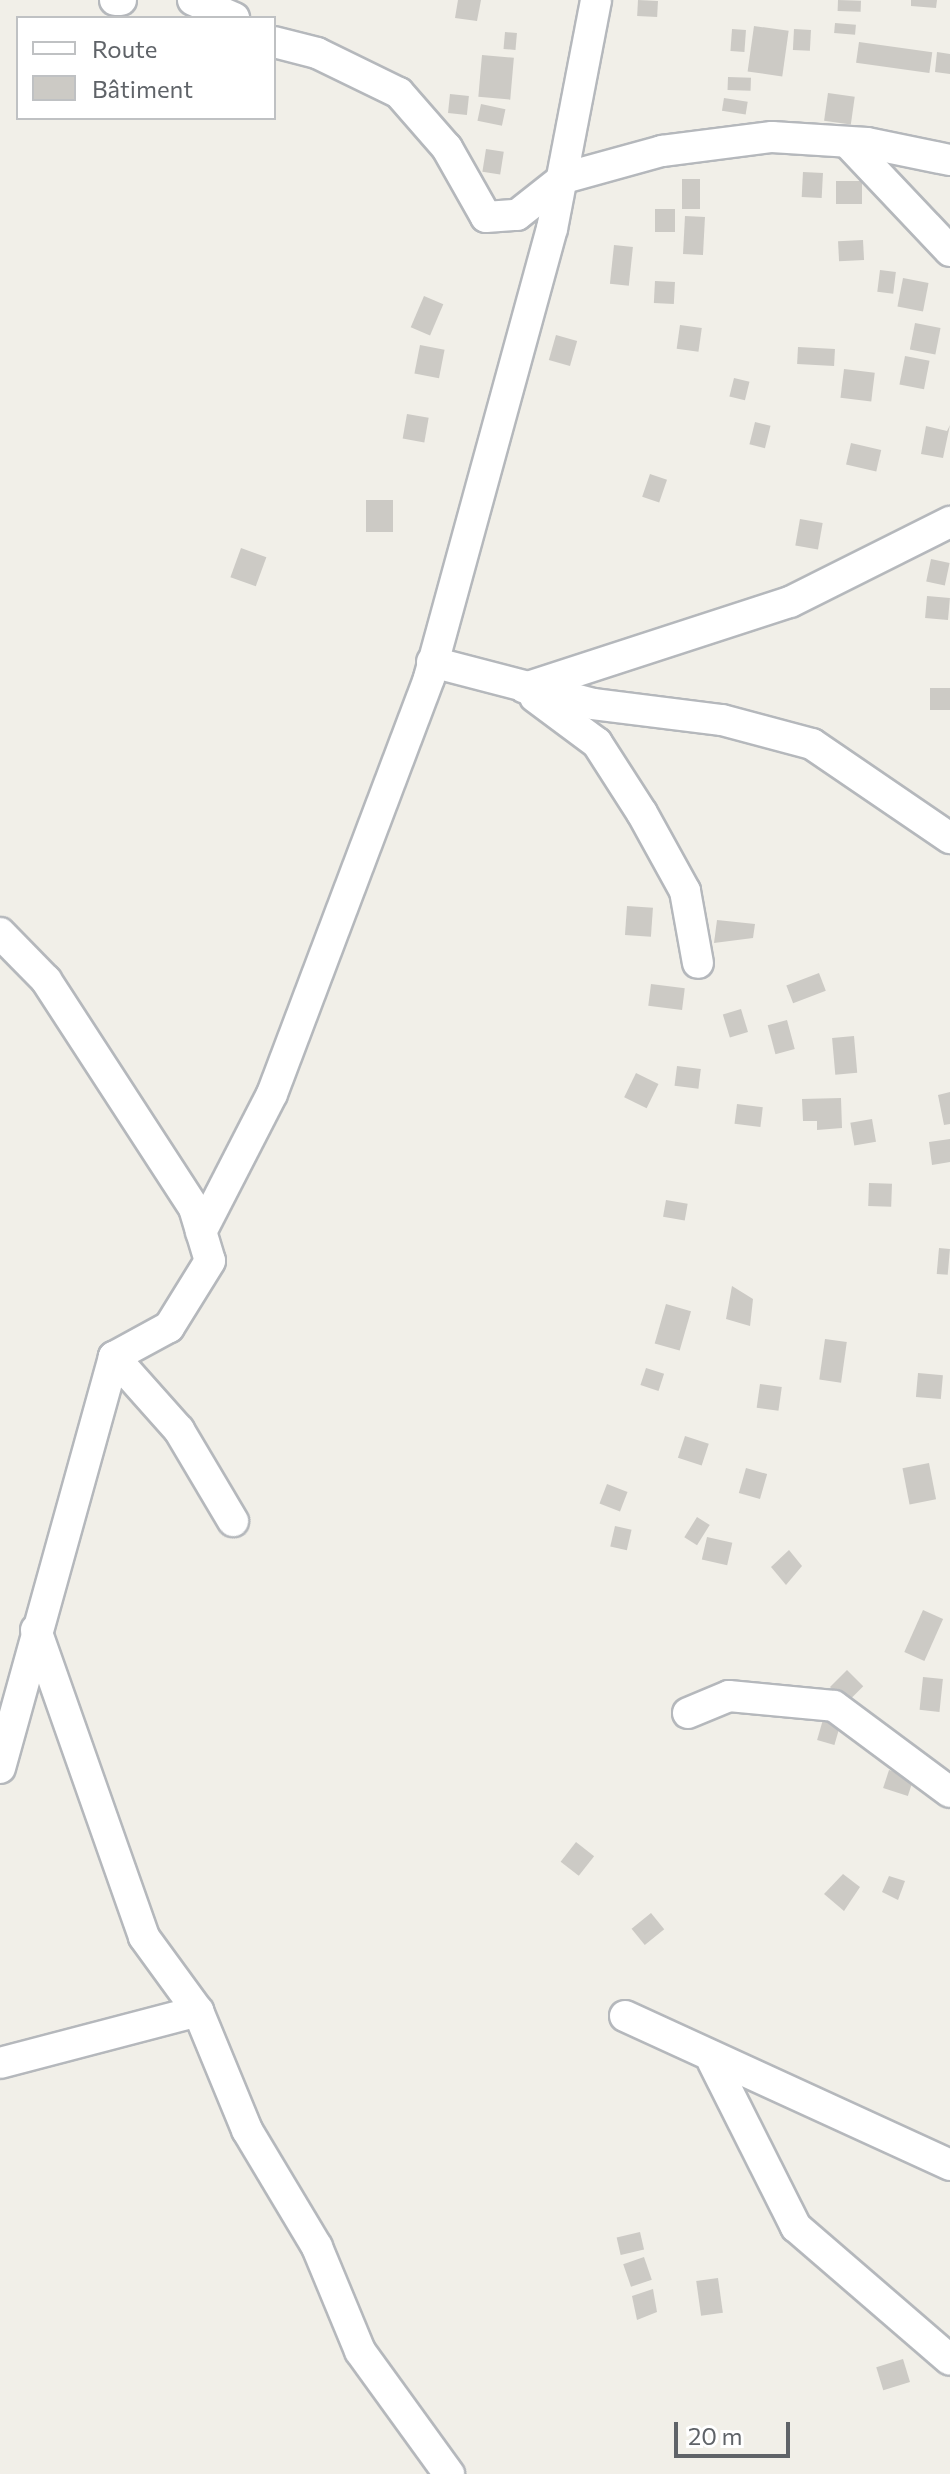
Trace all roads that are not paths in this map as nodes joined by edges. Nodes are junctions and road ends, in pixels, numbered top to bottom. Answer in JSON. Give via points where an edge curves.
{"nodes":[{"id":1,"x":193,"y":0,"type":"edge"},
{"id":2,"x":596,"y":0,"type":"edge"},
{"id":3,"x":232,"y":16,"type":"edge"},
{"id":4,"x":276,"y":43,"type":"edge"},
{"id":5,"x":847,"y":142,"type":"junction"},
{"id":6,"x":950,"y":160,"type":"edge"},
{"id":7,"x":564,"y":178,"type":"junction"},
{"id":8,"x":950,"y":251,"type":"edge"},
{"id":9,"x":950,"y":522,"type":"edge"},
{"id":10,"x":432,"y":662,"type":"junction"},
{"id":11,"x":524,"y":689,"type":"junction"},
{"id":12,"x":950,"y":838,"type":"edge"},
{"id":13,"x":0,"y":933,"type":"edge"},
{"id":14,"x":698,"y":963,"type":"dead end"},
{"id":15,"x":201,"y":1232,"type":"junction"},
{"id":16,"x":114,"y":1357,"type":"junction"},
{"id":17,"x":233,"y":1521,"type":"dead end"},
{"id":18,"x":36,"y":1630,"type":"junction"},
{"id":19,"x":688,"y":1713,"type":"dead end"},
{"id":20,"x":0,"y":1768,"type":"edge"},
{"id":21,"x":950,"y":1792,"type":"edge"},
{"id":22,"x":198,"y":2011,"type":"junction"},
{"id":23,"x":625,"y":2016,"type":"dead end"},
{"id":24,"x":713,"y":2062,"type":"junction"},
{"id":25,"x":0,"y":2063,"type":"edge"},
{"id":26,"x":950,"y":2165,"type":"edge"},
{"id":27,"x":950,"y":2360,"type":"edge"},
{"id":28,"x":449,"y":2474,"type":"edge"}],
"edges":[{"from":1,"to":3,"type":"street","via":[[217,4]]},
{"from":2,"to":7,"type":"street"},
{"from":4,"to":7,"type":"street","via":[[317,53],[399,93],[447,148],[486,217],[517,215]]},
{"from":5,"to":6,"type":"street"},
{"from":5,"to":7,"type":"street","via":[[756,139],[662,151]]},
{"from":5,"to":8,"type":"street"},
{"from":7,"to":10,"type":"street"},
{"from":9,"to":11,"type":"street","via":[[790,602]]},
{"from":10,"to":11,"type":"street"},
{"from":10,"to":15,"type":"street","via":[[272,1094]]},
{"from":11,"to":12,"type":"street","via":[[722,720],[812,744]]},
{"from":11,"to":14,"type":"street","via":[[597,743],[642,813],[685,891]]},
{"from":13,"to":15,"type":"street","via":[[46,980],[194,1208]]},
{"from":15,"to":16,"type":"street","via":[[210,1261],[169,1327]]},
{"from":16,"to":17,"type":"street","via":[[179,1430]]},
{"from":16,"to":18,"type":"street"},
{"from":18,"to":20,"type":"street"},
{"from":18,"to":22,"type":"street","via":[[144,1937]]},
{"from":19,"to":21,"type":"street","via":[[729,1696],[834,1706]]},
{"from":22,"to":25,"type":"street"},
{"from":22,"to":28,"type":"street","via":[[247,2130],[317,2247],[360,2351]]},
{"from":23,"to":24,"type":"street"},
{"from":24,"to":26,"type":"street"},
{"from":24,"to":27,"type":"street","via":[[796,2227]]}]}
